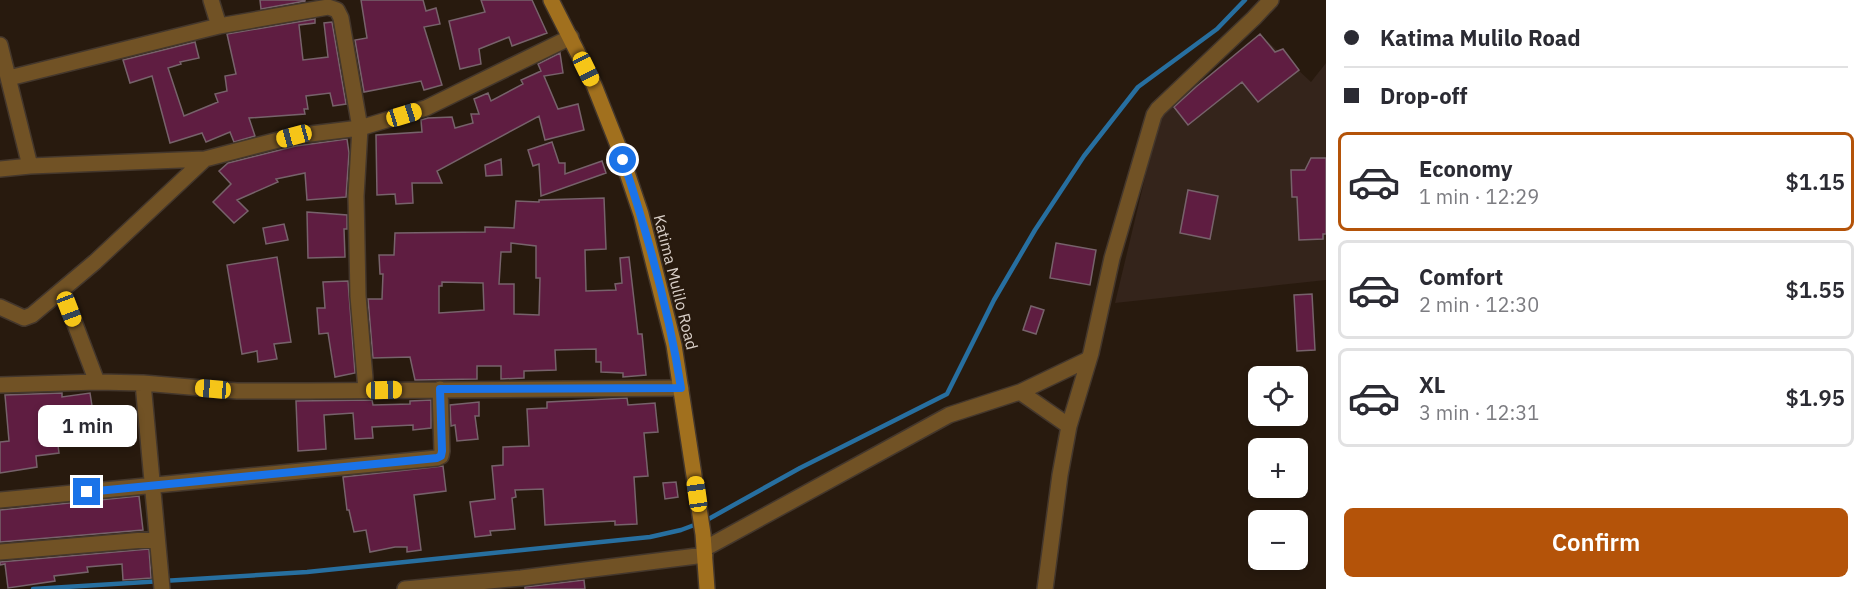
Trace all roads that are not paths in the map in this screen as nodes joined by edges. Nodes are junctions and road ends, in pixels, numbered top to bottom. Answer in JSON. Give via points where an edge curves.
{"nodes":[{"id":1,"x":212,"y":0,"type":"edge"},
{"id":2,"x":551,"y":0,"type":"edge"},
{"id":3,"x":1271,"y":0,"type":"edge"},
{"id":4,"x":219,"y":26,"type":"junction"},
{"id":5,"x":571,"y":37,"type":"junction"},
{"id":6,"x":0,"y":45,"type":"edge"},
{"id":7,"x":9,"y":78,"type":"junction"},
{"id":8,"x":360,"y":128,"type":"junction"},
{"id":9,"x":205,"y":159,"type":"junction"},
{"id":10,"x":30,"y":166,"type":"junction"},
{"id":11,"x":0,"y":169,"type":"edge"},
{"id":12,"x":62,"y":290,"type":"junction"},
{"id":13,"x":0,"y":307,"type":"edge"},
{"id":14,"x":1089,"y":359,"type":"junction"},
{"id":15,"x":97,"y":382,"type":"junction"},
{"id":16,"x":143,"y":383,"type":"junction"},
{"id":17,"x":0,"y":386,"type":"edge"},
{"id":18,"x":681,"y":388,"type":"junction"},
{"id":19,"x":440,"y":389,"type":"junction"},
{"id":20,"x":366,"y":390,"type":"junction"},
{"id":21,"x":1020,"y":392,"type":"junction"},
{"id":22,"x":1069,"y":426,"type":"junction"},
{"id":23,"x":153,"y":485,"type":"junction"},
{"id":24,"x":0,"y":500,"type":"edge"},
{"id":25,"x":156,"y":539,"type":"junction"},
{"id":26,"x":704,"y":546,"type":"junction"},
{"id":27,"x":0,"y":552,"type":"edge"},
{"id":28,"x":162,"y":582,"type":"edge"},
{"id":29,"x":405,"y":589,"type":"edge"},
{"id":30,"x":707,"y":589,"type":"edge"},
{"id":31,"x":1046,"y":589,"type":"edge"}],
"edges":[{"from":1,"to":4,"type":"street"},
{"from":2,"to":5,"type":"main road","name":"Katima Mulilo Road"},
{"from":3,"to":14,"type":"street","via":[[1154,115],[1112,258]]},
{"from":4,"to":7,"type":"street"},
{"from":4,"to":8,"type":"street","via":[[328,7],[337,10]]},
{"from":5,"to":8,"type":"street","via":[[426,108]]},
{"from":5,"to":18,"type":"main road","name":"Katima Mulilo Road","via":[[617,142],[641,214]]},
{"from":6,"to":7,"type":"street"},
{"from":7,"to":10,"type":"street"},
{"from":8,"to":9,"type":"street","via":[[294,136]]},
{"from":8,"to":20,"type":"street","via":[[356,196]]},
{"from":9,"to":10,"type":"street"},
{"from":9,"to":12,"type":"street"},
{"from":10,"to":11,"type":"street"},
{"from":12,"to":13,"type":"street","via":[[24,318]]},
{"from":12,"to":15,"type":"street"},
{"from":14,"to":21,"type":"street"},
{"from":14,"to":22,"type":"street"},
{"from":15,"to":16,"type":"street"},
{"from":15,"to":17,"type":"street"},
{"from":16,"to":20,"type":"street","via":[[237,391]]},
{"from":16,"to":23,"type":"street"},
{"from":18,"to":19,"type":"street"},
{"from":18,"to":26,"type":"main road","name":"Katima Mulilo Road"},
{"from":19,"to":20,"type":"street"},
{"from":19,"to":23,"type":"street","via":[[442,451],[437,458]]},
{"from":21,"to":22,"type":"street"},
{"from":21,"to":26,"type":"street","via":[[949,415]]},
{"from":22,"to":31,"type":"street"},
{"from":23,"to":24,"type":"street"},
{"from":23,"to":25,"type":"street"},
{"from":25,"to":27,"type":"street"},
{"from":25,"to":28,"type":"street"},
{"from":26,"to":29,"type":"street","via":[[521,578]]},
{"from":26,"to":30,"type":"main road","name":"Katima Mulilo Road"}]}
